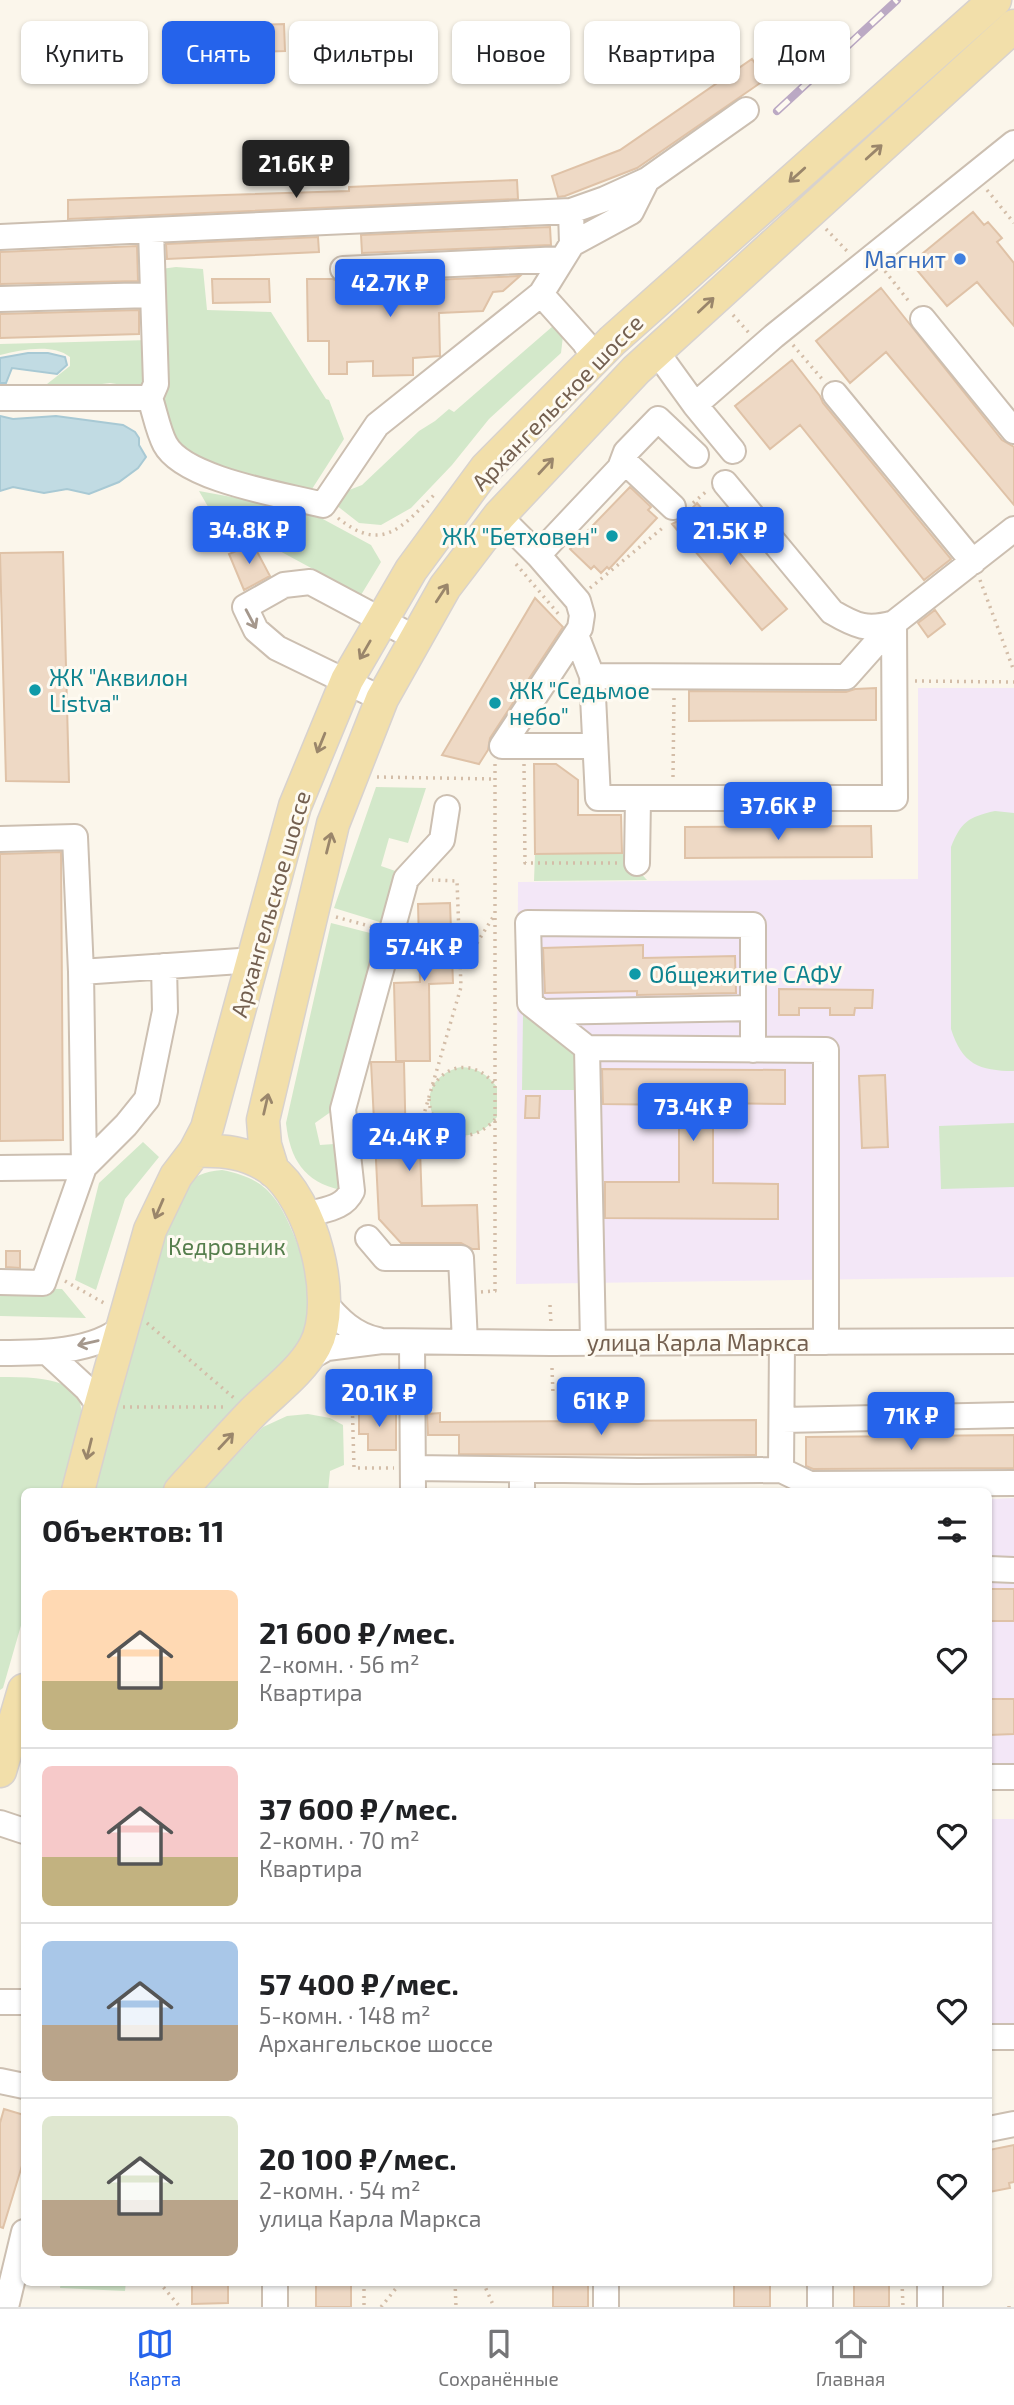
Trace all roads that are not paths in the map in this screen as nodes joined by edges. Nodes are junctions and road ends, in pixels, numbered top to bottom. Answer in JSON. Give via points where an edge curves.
{"nodes":[{"id":1,"x":995,"y":0,"type":"edge"},
{"id":2,"x":1014,"y":26,"type":"edge"},
{"id":3,"x":746,"y":110,"type":"dead end"},
{"id":4,"x":1014,"y":143,"type":"edge"},
{"id":5,"x":647,"y":180,"type":"junction"},
{"id":6,"x":571,"y":211,"type":"junction"},
{"id":7,"x":151,"y":230,"type":"junction"},
{"id":8,"x":0,"y":237,"type":"edge"},
{"id":9,"x":567,"y":251,"type":"junction"},
{"id":10,"x":343,"y":269,"type":"dead end"},
{"id":11,"x":541,"y":293,"type":"junction"},
{"id":12,"x":153,"y":295,"type":"junction"},
{"id":13,"x":0,"y":299,"type":"edge"},
{"id":14,"x":923,"y":319,"type":"road end"},
{"id":15,"x":656,"y":351,"type":"junction"},
{"id":16,"x":595,"y":359,"type":"junction"},
{"id":17,"x":835,"y":394,"type":"road end"},
{"id":18,"x":0,"y":398,"type":"edge"},
{"id":19,"x":150,"y":398,"type":"junction"},
{"id":20,"x":695,"y":405,"type":"junction"},
{"id":21,"x":1014,"y":431,"type":"edge"},
{"id":22,"x":733,"y":451,"type":"dead end"},
{"id":23,"x":696,"y":455,"type":"dead end"},
{"id":24,"x":623,"y":460,"type":"junction"},
{"id":25,"x":725,"y":483,"type":"road end"},
{"id":26,"x":677,"y":512,"type":"road end"},
{"id":27,"x":499,"y":516,"type":"junction"},
{"id":28,"x":1014,"y":528,"type":"edge"},
{"id":29,"x":538,"y":555,"type":"junction"},
{"id":30,"x":973,"y":562,"type":"junction"},
{"id":31,"x":383,"y":619,"type":"junction"},
{"id":32,"x":894,"y":623,"type":"junction"},
{"id":33,"x":576,"y":635,"type":"junction"},
{"id":34,"x":415,"y":638,"type":"junction"},
{"id":35,"x":592,"y":676,"type":"junction"},
{"id":36,"x":347,"y":680,"type":"junction"},
{"id":37,"x":382,"y":699,"type":"junction"},
{"id":38,"x":595,"y":746,"type":"junction"},
{"id":39,"x":638,"y":798,"type":"junction"},
{"id":40,"x":447,"y":808,"type":"dead end"},
{"id":41,"x":0,"y":839,"type":"edge"},
{"id":42,"x":637,"y":863,"type":"road end"},
{"id":43,"x":252,"y":963,"type":"junction"},
{"id":44,"x":164,"y":966,"type":"junction"},
{"id":45,"x":81,"y":972,"type":"junction"},
{"id":46,"x":753,"y":1008,"type":"junction"},
{"id":47,"x":542,"y":1013,"type":"junction"},
{"id":48,"x":587,"y":1048,"type":"junction"},
{"id":49,"x":753,"y":1050,"type":"junction"},
{"id":50,"x":195,"y":1151,"type":"junction"},
{"id":51,"x":83,"y":1167,"type":"junction"},
{"id":52,"x":0,"y":1168,"type":"edge"},
{"id":53,"x":273,"y":1171,"type":"junction"},
{"id":54,"x":304,"y":1216,"type":"junction"},
{"id":55,"x":368,"y":1238,"type":"dead end"},
{"id":56,"x":0,"y":1282,"type":"edge"},
{"id":57,"x":323,"y":1301,"type":"junction"},
{"id":58,"x":124,"y":1316,"type":"junction"},
{"id":59,"x":382,"y":1341,"type":"junction"},
{"id":60,"x":1014,"y":1341,"type":"edge"},
{"id":61,"x":412,"y":1342,"type":"junction"},
{"id":62,"x":465,"y":1342,"type":"junction"},
{"id":63,"x":782,"y":1342,"type":"junction"},
{"id":64,"x":826,"y":1342,"type":"junction"},
{"id":65,"x":593,"y":1343,"type":"junction"},
{"id":66,"x":0,"y":1353,"type":"edge"},
{"id":67,"x":48,"y":1353,"type":"junction"},
{"id":68,"x":305,"y":1360,"type":"junction"},
{"id":69,"x":111,"y":1407,"type":"junction"},
{"id":70,"x":1014,"y":1415,"type":"edge"},
{"id":71,"x":783,"y":1420,"type":"junction"},
{"id":72,"x":781,"y":1470,"type":"junction"},
{"id":73,"x":413,"y":1479,"type":"edge"},
{"id":74,"x":522,"y":1480,"type":"edge"},
{"id":75,"x":633,"y":1481,"type":"edge"},
{"id":76,"x":1014,"y":1483,"type":"edge"},
{"id":77,"x":79,"y":1488,"type":"edge"},
{"id":78,"x":183,"y":1488,"type":"edge"},
{"id":79,"x":992,"y":1569,"type":"edge"},
{"id":80,"x":1014,"y":1570,"type":"edge"},
{"id":81,"x":21,"y":1700,"type":"edge"},
{"id":82,"x":0,"y":1771,"type":"edge"},
{"id":83,"x":992,"y":1777,"type":"edge"},
{"id":84,"x":1014,"y":1777,"type":"edge"},
{"id":85,"x":0,"y":1823,"type":"edge"},
{"id":86,"x":21,"y":1830,"type":"edge"},
{"id":87,"x":0,"y":2002,"type":"edge"},
{"id":88,"x":21,"y":2002,"type":"edge"},
{"id":89,"x":1014,"y":2036,"type":"edge"},
{"id":90,"x":992,"y":2037,"type":"edge"},
{"id":91,"x":0,"y":2081,"type":"edge"},
{"id":92,"x":21,"y":2085,"type":"edge"},
{"id":93,"x":1014,"y":2124,"type":"edge"},
{"id":94,"x":992,"y":2128,"type":"edge"},
{"id":95,"x":21,"y":2244,"type":"edge"},
{"id":96,"x":275,"y":2286,"type":"edge"},
{"id":97,"x":606,"y":2286,"type":"edge"},
{"id":98,"x":820,"y":2286,"type":"edge"},
{"id":99,"x":930,"y":2286,"type":"edge"},
{"id":100,"x":6,"y":2307,"type":"edge"},
{"id":101,"x":275,"y":2307,"type":"edge"},
{"id":102,"x":606,"y":2307,"type":"edge"},
{"id":103,"x":820,"y":2307,"type":"edge"},
{"id":104,"x":930,"y":2307,"type":"edge"}],
"edges":[{"from":1,"to":16,"type":"main road","name":"Архангельское шоссе","one_way":true},
{"from":15,"to":2,"type":"main road","name":"Архангельское шоссе","one_way":true},
{"from":3,"to":5,"type":"street"},
{"from":4,"to":20,"type":"street"},
{"from":5,"to":6,"type":"street"},
{"from":5,"to":9,"type":"street","via":[[631,212]]},
{"from":6,"to":7,"type":"street"},
{"from":6,"to":9,"type":"street"},
{"from":7,"to":8,"type":"street"},
{"from":7,"to":12,"type":"street"},
{"from":9,"to":10,"type":"street"},
{"from":9,"to":11,"type":"street"},
{"from":11,"to":16,"type":"street"},
{"from":11,"to":19,"type":"street","via":[[377,425],[323,505],[186,466],[166,446]]},
{"from":12,"to":13,"type":"street"},
{"from":12,"to":19,"type":"street","via":[[156,384]]},
{"from":14,"to":21,"type":"street"},
{"from":15,"to":20,"type":"street"},
{"from":27,"to":15,"type":"main road","name":"Архангельское шоссе","one_way":true},
{"from":16,"to":31,"type":"main road","name":"Архангельское шоссе","via":[[486,468],[411,570]]},
{"from":17,"to":30,"type":"street"},
{"from":18,"to":19,"type":"street"},
{"from":20,"to":22,"type":"street"},
{"from":23,"to":24,"type":"street","via":[[658,419]]},
{"from":24,"to":26,"type":"street"},
{"from":24,"to":29,"type":"street"},
{"from":25,"to":32,"type":"street","via":[[832,612],[853,624],[875,628]]},
{"from":27,"to":29,"type":"street"},
{"from":34,"to":27,"type":"main road","name":"Архангельское шоссе","one_way":true,"via":[[445,587]]},
{"from":28,"to":30,"type":"street"},
{"from":29,"to":33,"type":"street","via":[[578,601],[582,615]]},
{"from":30,"to":32,"type":"street"},
{"from":31,"to":34,"type":"street"},
{"from":31,"to":36,"type":"main road","name":"Архангельское шоссе","one_way":true},
{"from":31,"to":36,"type":"street","one_way":true,"via":[[310,582],[284,586],[245,607],[256,630],[277,648]]},
{"from":32,"to":35,"type":"street","via":[[846,677]]},
{"from":32,"to":39,"type":"street","via":[[895,798]]},
{"from":33,"to":35,"type":"street"},
{"from":33,"to":38,"type":"street","via":[[502,746]]},
{"from":34,"to":37,"type":"main road","name":"Архангельское шоссе"},
{"from":35,"to":38,"type":"street"},
{"from":36,"to":37,"type":"street"},
{"from":36,"to":43,"type":"main road","name":"Архангельское шоссе","one_way":true,"via":[[295,806]]},
{"from":53,"to":37,"type":"main road","name":"Архангельское шоссе","one_way":true,"via":[[263,1133],[266,1106],[334,824]]},
{"from":38,"to":39,"type":"street","via":[[598,798]]},
{"from":39,"to":42,"type":"street"},
{"from":40,"to":54,"type":"street","via":[[442,840],[406,879],[343,1109],[352,1191],[338,1206]]},
{"from":41,"to":45,"type":"street","via":[[75,837]]},
{"from":43,"to":44,"type":"street"},
{"from":43,"to":50,"type":"main road","name":"Архангельское шоссе","via":[[207,1128]]},
{"from":44,"to":45,"type":"street"},
{"from":44,"to":51,"type":"street","via":[[165,1011],[147,1099]]},
{"from":45,"to":51,"type":"street"},
{"from":46,"to":47,"type":"street"},
{"from":46,"to":47,"type":"street","via":[[753,925],[528,923],[530,1003]]},
{"from":46,"to":49,"type":"street"},
{"from":47,"to":48,"type":"street"},
{"from":48,"to":49,"type":"street"},
{"from":48,"to":65,"type":"street"},
{"from":49,"to":64,"type":"street","via":[[826,1050]]},
{"from":50,"to":53,"type":"main road","via":[[239,1154]]},
{"from":50,"to":58,"type":"main road","name":"Архангельское шоссе","one_way":true,"via":[[176,1176],[150,1230]]},
{"from":51,"to":52,"type":"street"},
{"from":51,"to":56,"type":"street","via":[[43,1283]]},
{"from":53,"to":54,"type":"main road","via":[[295,1196]]},
{"from":54,"to":57,"type":"main road","via":[[322,1268]]},
{"from":55,"to":62,"type":"street","via":[[385,1258],[461,1258]]},
{"from":57,"to":59,"type":"street","via":[[349,1328]]},
{"from":57,"to":68,"type":"main road","via":[[322,1326]]},
{"from":58,"to":67,"type":"street","one_way":true,"via":[[114,1335],[106,1339]]},
{"from":58,"to":69,"type":"main road","name":"Архангельское шоссе"},
{"from":59,"to":61,"type":"street","name":"улица Карла Маркса"},
{"from":59,"to":68,"type":"street","via":[[327,1348]]},
{"from":60,"to":64,"type":"street","name":"улица Карла Маркса"},
{"from":61,"to":62,"type":"street","name":"улица Карла Маркса"},
{"from":61,"to":73,"type":"street"},
{"from":62,"to":65,"type":"street","name":"улица Карла Маркса"},
{"from":63,"to":64,"type":"street","name":"улица Карла Маркса"},
{"from":63,"to":65,"type":"street","name":"улица Карла Маркса"},
{"from":63,"to":71,"type":"street"},
{"from":66,"to":67,"type":"street"},
{"from":67,"to":69,"type":"street"},
{"from":78,"to":68,"type":"main road","one_way":true},
{"from":69,"to":77,"type":"main road","name":"Архангельское шоссе","one_way":true},
{"from":70,"to":71,"type":"street"},
{"from":71,"to":72,"type":"street"},
{"from":72,"to":75,"type":"street"},
{"from":72,"to":76,"type":"street","via":[[810,1485]]},
{"from":73,"to":74,"type":"street"},
{"from":74,"to":75,"type":"street"},
{"from":79,"to":80,"type":"street"},
{"from":81,"to":82,"type":"main road"},
{"from":83,"to":84,"type":"street"},
{"from":85,"to":86,"type":"street"},
{"from":87,"to":88,"type":"street"},
{"from":89,"to":90,"type":"street"},
{"from":91,"to":92,"type":"street"},
{"from":93,"to":94,"type":"street"},
{"from":95,"to":100,"type":"street"},
{"from":96,"to":101,"type":"street"},
{"from":97,"to":102,"type":"street"},
{"from":98,"to":103,"type":"street"},
{"from":99,"to":104,"type":"street"}]}
